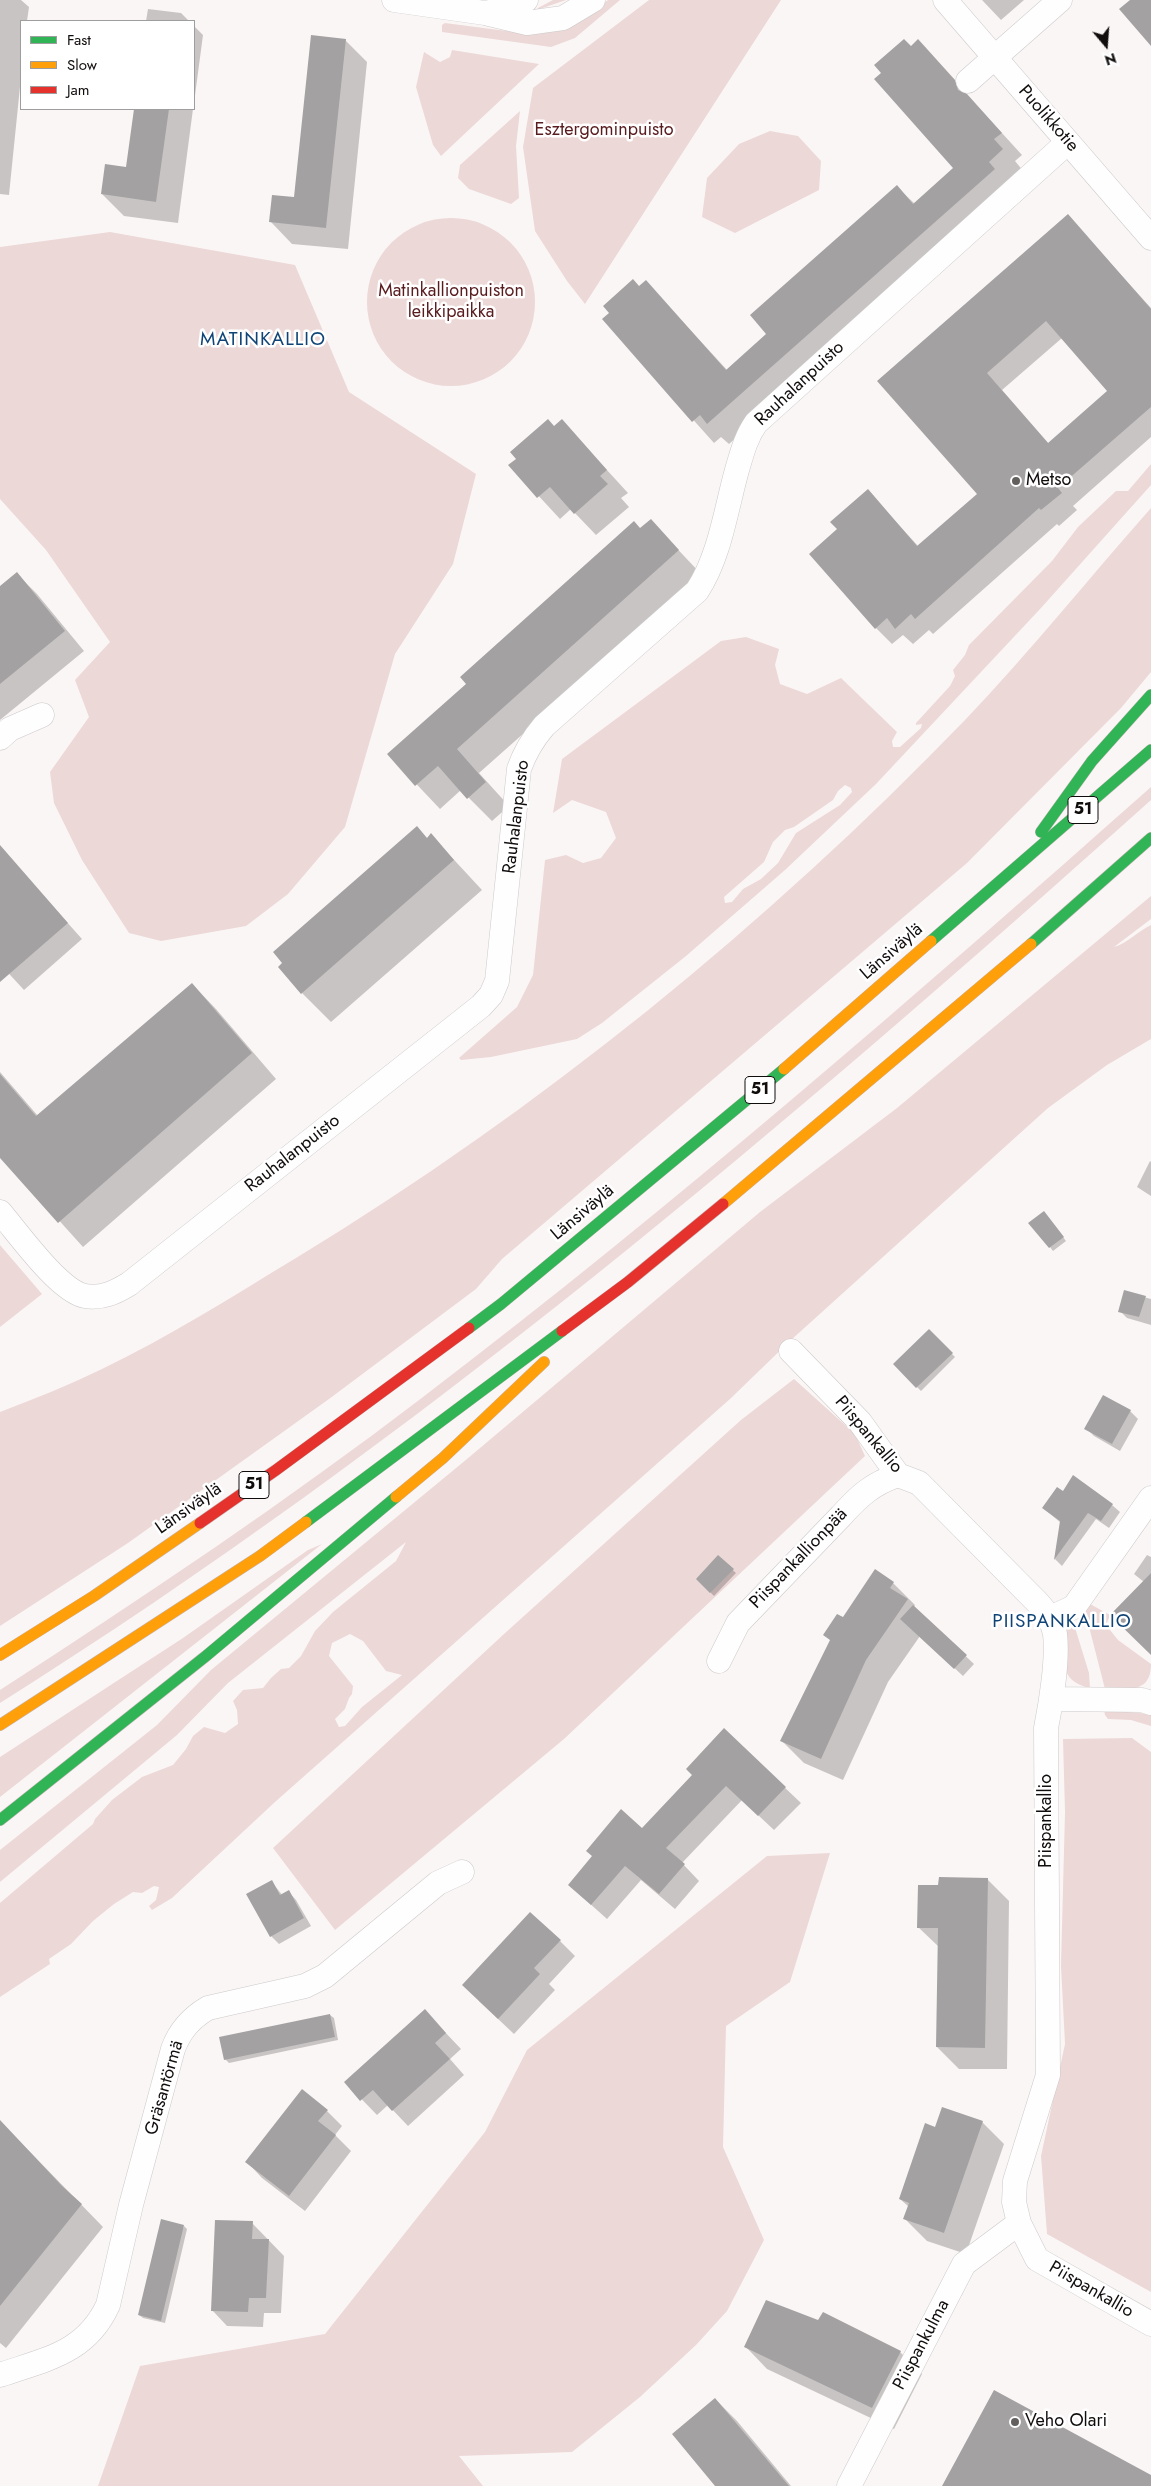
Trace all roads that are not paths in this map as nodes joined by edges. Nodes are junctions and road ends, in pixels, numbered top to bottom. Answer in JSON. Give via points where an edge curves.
{"nodes":[{"id":1,"x":394,"y":0,"type":"edge"},
{"id":2,"x":526,"y":0,"type":"edge"},
{"id":3,"x":593,"y":0,"type":"edge"},
{"id":4,"x":945,"y":0,"type":"edge"},
{"id":5,"x":1060,"y":0,"type":"edge"},
{"id":6,"x":485,"y":13,"type":"junction"},
{"id":7,"x":995,"y":58,"type":"junction"},
{"id":8,"x":968,"y":81,"type":"dead end"},
{"id":9,"x":1068,"y":142,"type":"junction"},
{"id":10,"x":1151,"y":238,"type":"edge"},
{"id":11,"x":1151,"y":695,"type":"edge"},
{"id":12,"x":42,"y":715,"type":"dead end"},
{"id":13,"x":0,"y":738,"type":"edge"},
{"id":14,"x":1151,"y":750,"type":"edge"},
{"id":15,"x":1151,"y":838,"type":"edge"},
{"id":16,"x":1014,"y":870,"type":"junction"},
{"id":17,"x":1120,"y":882,"type":"dead end"},
{"id":18,"x":1026,"y":949,"type":"junction"},
{"id":19,"x":0,"y":1212,"type":"edge"},
{"id":20,"x":628,"y":1282,"type":"junction"},
{"id":21,"x":791,"y":1351,"type":"dead end"},
{"id":22,"x":898,"y":1475,"type":"junction"},
{"id":23,"x":1151,"y":1498,"type":"edge"},
{"id":24,"x":1050,"y":1618,"type":"junction"},
{"id":25,"x":0,"y":1655,"type":"edge"},
{"id":26,"x":719,"y":1662,"type":"dead end"},
{"id":27,"x":1051,"y":1699,"type":"junction"},
{"id":28,"x":1151,"y":1703,"type":"edge"},
{"id":29,"x":0,"y":1725,"type":"edge"},
{"id":30,"x":0,"y":1820,"type":"edge"},
{"id":31,"x":462,"y":1872,"type":"dead end"},
{"id":32,"x":1019,"y":2223,"type":"junction"},
{"id":33,"x":1151,"y":2324,"type":"edge"},
{"id":34,"x":0,"y":2375,"type":"edge"},
{"id":35,"x":849,"y":2486,"type":"edge"}],
"edges":[{"from":1,"to":6,"type":"street"},
{"from":2,"to":6,"type":"street"},
{"from":3,"to":6,"type":"street","via":[[563,18],[528,23]]},
{"from":4,"to":7,"type":"street","name":"Puolikkotie"},
{"from":5,"to":7,"type":"street"},
{"from":7,"to":8,"type":"street"},
{"from":7,"to":9,"type":"street","name":"Puolikkotie"},
{"from":9,"to":10,"type":"street","name":"Puolikkotie"},
{"from":9,"to":19,"type":"street","name":"Rauhalanpuisto","via":[[756,423],[748,434],[711,565],[697,591],[533,738],[519,769],[497,981],[481,1006],[116,1292],[101,1297],[85,1296],[68,1287],[51,1272]]},
{"from":11,"to":16,"type":"highway","number":"51","via":[[1092,761]]},
{"from":12,"to":13,"type":"street","via":[[10,729]]},
{"from":14,"to":16,"type":"highway","name":"Länsiväylä","number":"51"},
{"from":15,"to":18,"type":"highway"},
{"from":16,"to":25,"type":"highway","name":"Länsiväylä","number":"51","via":[[754,1095],[501,1304],[276,1470],[94,1596]]},
{"from":17,"to":18,"type":"highway"},
{"from":18,"to":20,"type":"highway"},
{"from":20,"to":29,"type":"highway","via":[[260,1556]]},
{"from":20,"to":30,"type":"highway","via":[[443,1458],[206,1656]]},
{"from":21,"to":22,"type":"street","name":"Piispankallio","via":[[860,1422]]},
{"from":22,"to":24,"type":"street","name":"Piispankallio","via":[[919,1482]]},
{"from":22,"to":26,"type":"street","name":"Piispankallionpää","via":[[878,1482],[858,1498],[738,1622]]},
{"from":23,"to":24,"type":"street","via":[[1074,1607]]},
{"from":24,"to":27,"type":"street","name":"Piispankallio","via":[[1055,1633]]},
{"from":27,"to":28,"type":"street","via":[[1142,1700]]},
{"from":27,"to":32,"type":"street","name":"Piispankallio","via":[[1046,1728],[1048,2076],[1015,2181],[1014,2202]]},
{"from":31,"to":34,"type":"street","name":"Gräsantörmä","via":[[438,1883],[325,1976],[304,1986],[208,2008],[195,2016],[179,2034],[173,2049],[102,2320],[80,2344]]},
{"from":32,"to":33,"type":"street","name":"Piispankallio","via":[[1038,2259]]},
{"from":32,"to":35,"type":"street","name":"Piispankulma","via":[[964,2264]]}]}
